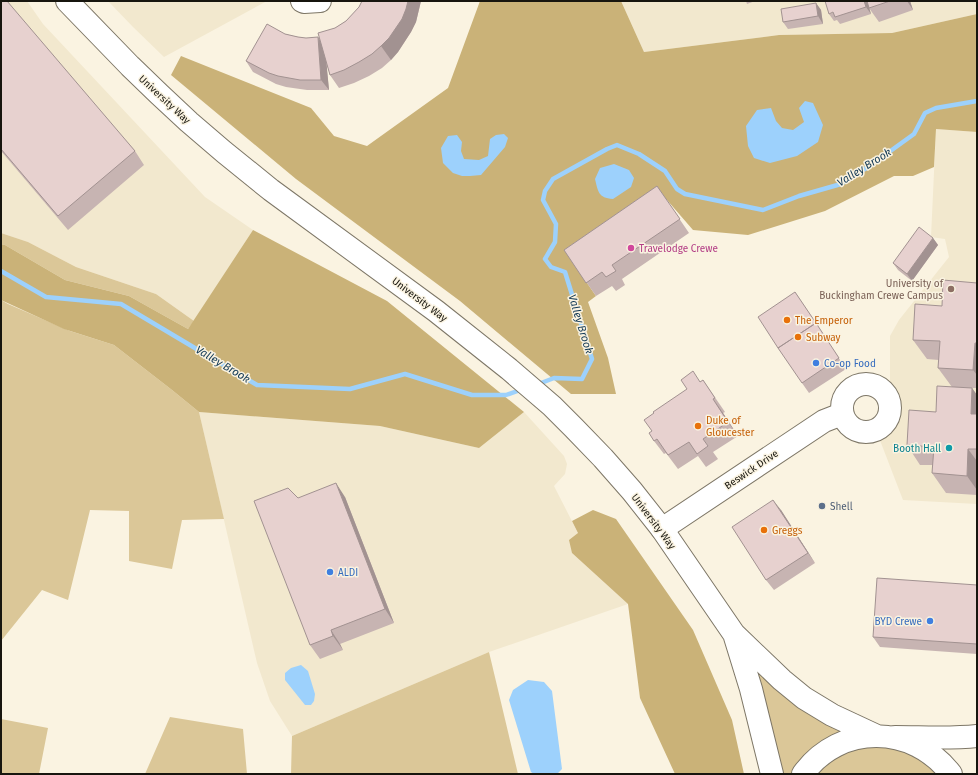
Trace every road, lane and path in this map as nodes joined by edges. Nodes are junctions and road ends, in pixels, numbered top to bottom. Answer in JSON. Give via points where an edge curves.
{"nodes":[{"id":1,"x":67,"y":1,"type":"edge"},
{"id":2,"x":302,"y":1,"type":"edge"},
{"id":3,"x":320,"y":1,"type":"edge"},
{"id":4,"x":842,"y":414,"type":"dead end"},
{"id":5,"x":662,"y":529,"type":"junction"},
{"id":6,"x":734,"y":634,"type":"junction"},
{"id":7,"x":884,"y":736,"type":"junction"},
{"id":8,"x":977,"y":736,"type":"edge"},
{"id":9,"x":772,"y":774,"type":"edge"},
{"id":10,"x":803,"y":774,"type":"edge"},
{"id":11,"x":951,"y":774,"type":"edge"}],
"edges":[{"from":1,"to":5,"type":"main road","name":"University Way","via":[[159,94],[224,152],[436,311],[552,406],[603,458]]},
{"from":2,"to":3,"type":"main road"},
{"from":4,"to":5,"type":"main road","name":"Beswick Drive","via":[[824,421]]},
{"from":5,"to":6,"type":"main road","name":"University Way"},
{"from":6,"to":7,"type":"main road","name":"University Way","via":[[804,698],[832,715]]},
{"from":6,"to":9,"type":"main road","name":"University Way"},
{"from":7,"to":8,"type":"main road"},
{"from":7,"to":10,"type":"main road","via":[[848,740],[820,756]]},
{"from":7,"to":11,"type":"main road","via":[[916,745],[930,753]]}]}
